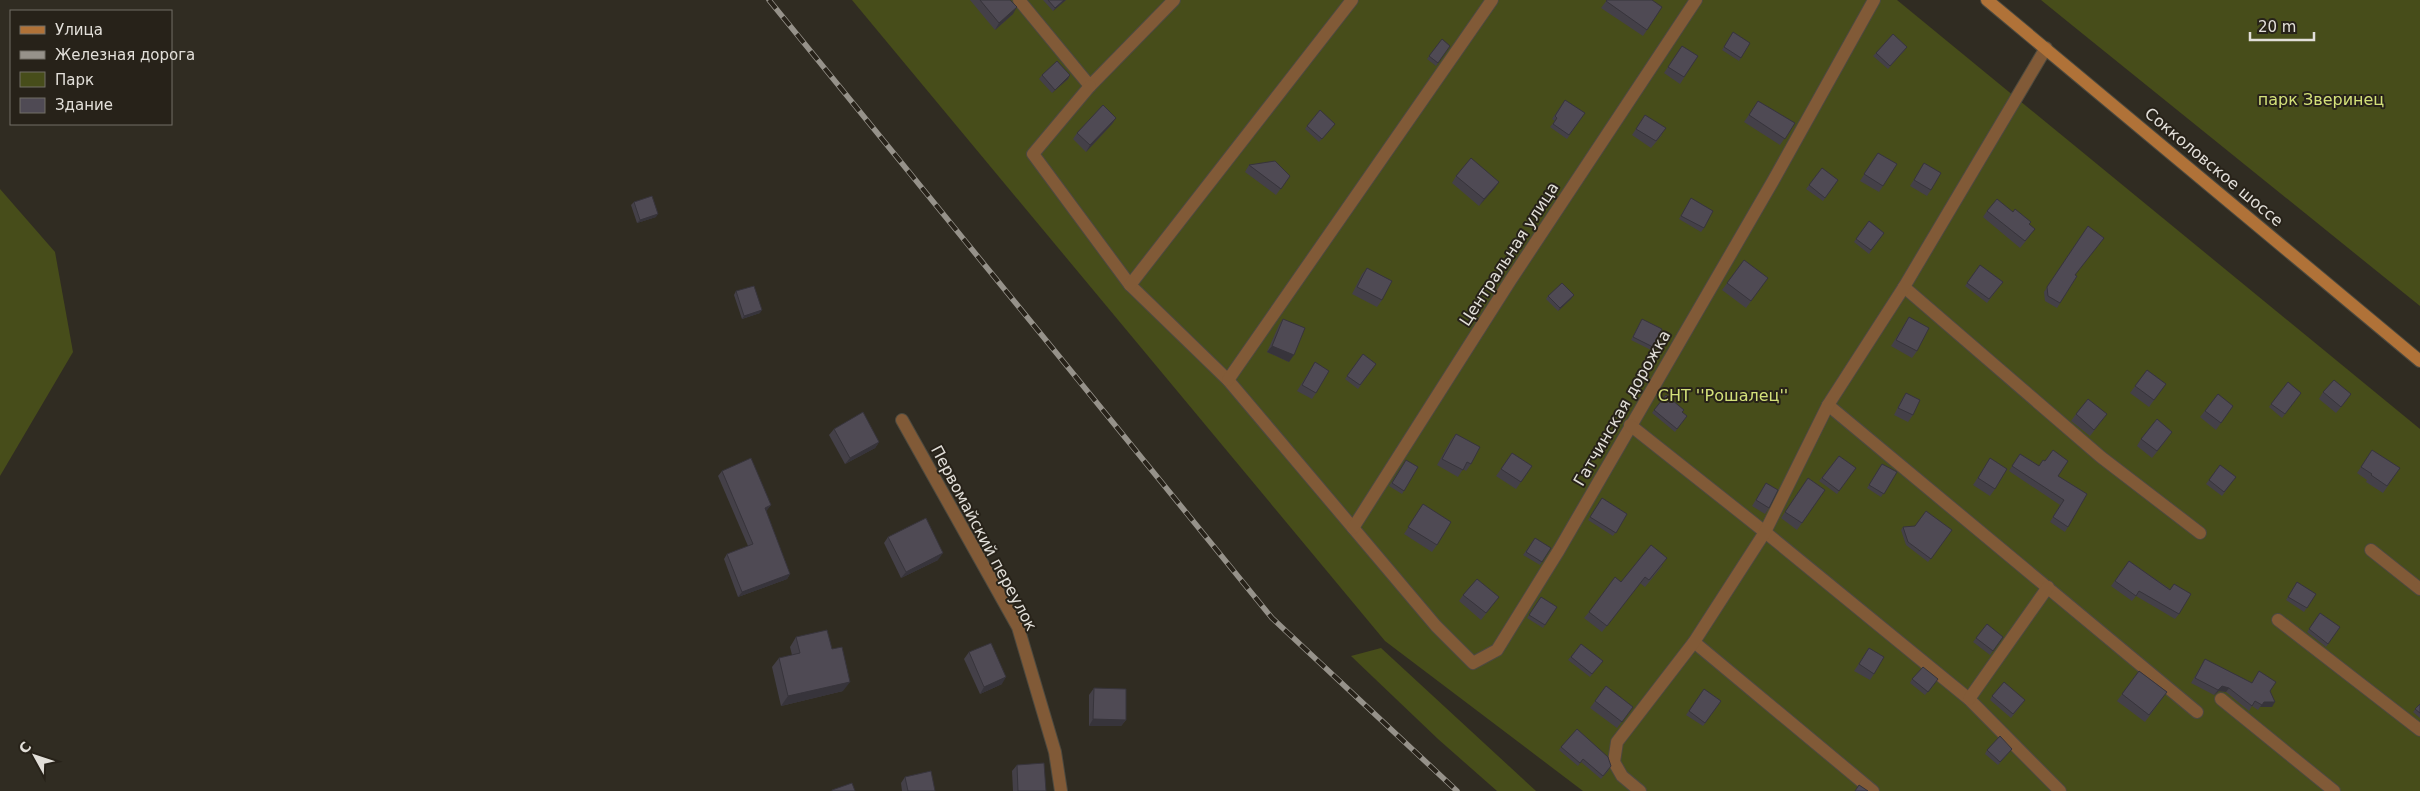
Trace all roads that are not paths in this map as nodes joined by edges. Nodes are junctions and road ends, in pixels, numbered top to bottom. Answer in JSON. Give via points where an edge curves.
{"nodes":[{"id":1,"x":1020,"y":0,"type":"edge"},
{"id":2,"x":1174,"y":0,"type":"edge"},
{"id":3,"x":1352,"y":0,"type":"edge"},
{"id":4,"x":1492,"y":0,"type":"edge"},
{"id":5,"x":1696,"y":0,"type":"edge"},
{"id":6,"x":1874,"y":0,"type":"edge"},
{"id":7,"x":1987,"y":0,"type":"edge"},
{"id":8,"x":2046,"y":48,"type":"junction"},
{"id":9,"x":1090,"y":86,"type":"junction"},
{"id":10,"x":1130,"y":284,"type":"junction"},
{"id":11,"x":1904,"y":287,"type":"junction"},
{"id":12,"x":2420,"y":360,"type":"edge"},
{"id":13,"x":1228,"y":380,"type":"junction"},
{"id":14,"x":1828,"y":405,"type":"junction"},
{"id":15,"x":902,"y":420,"type":"dead end"},
{"id":16,"x":1630,"y":425,"type":"junction"},
{"id":17,"x":1353,"y":528,"type":"junction"},
{"id":18,"x":1765,"y":532,"type":"junction"},
{"id":19,"x":2200,"y":534,"type":"dead end"},
{"id":20,"x":2371,"y":550,"type":"dead end"},
{"id":21,"x":2048,"y":587,"type":"junction"},
{"id":22,"x":2420,"y":589,"type":"edge"},
{"id":23,"x":2278,"y":620,"type":"dead end"},
{"id":24,"x":1694,"y":642,"type":"junction"},
{"id":25,"x":1969,"y":699,"type":"junction"},
{"id":26,"x":2221,"y":699,"type":"dead end"},
{"id":27,"x":2197,"y":712,"type":"dead end"},
{"id":28,"x":2420,"y":730,"type":"edge"},
{"id":29,"x":1061,"y":791,"type":"edge"},
{"id":30,"x":1640,"y":791,"type":"edge"},
{"id":31,"x":1873,"y":791,"type":"edge"},
{"id":32,"x":2060,"y":791,"type":"edge"},
{"id":33,"x":2334,"y":791,"type":"edge"}],
"edges":[{"from":1,"to":9,"type":"street"},
{"from":2,"to":9,"type":"street"},
{"from":3,"to":10,"type":"street"},
{"from":4,"to":13,"type":"street"},
{"from":5,"to":17,"type":"street","name":"Центральная улица","via":[[1510,281]]},
{"from":6,"to":16,"type":"street","name":"Гатчинская дорожка","via":[[1768,190]]},
{"from":7,"to":8,"type":"main road","name":"Сокколовское шоссе"},
{"from":8,"to":11,"type":"street"},
{"from":8,"to":12,"type":"main road","name":"Сокколовское шоссе"},
{"from":9,"to":10,"type":"street","via":[[1033,154]]},
{"from":10,"to":13,"type":"street"},
{"from":11,"to":14,"type":"street"},
{"from":11,"to":19,"type":"street","via":[[2101,457]]},
{"from":13,"to":17,"type":"street"},
{"from":14,"to":18,"type":"street"},
{"from":14,"to":21,"type":"street"},
{"from":15,"to":29,"type":"street","name":"Первомайский переулок","via":[[1018,627],[1055,752]]},
{"from":16,"to":17,"type":"street","name":"Гатчинская дорожка","via":[[1497,650],[1473,663],[1436,626]]},
{"from":16,"to":18,"type":"street"},
{"from":18,"to":24,"type":"street"},
{"from":18,"to":25,"type":"street"},
{"from":20,"to":22,"type":"street"},
{"from":21,"to":25,"type":"street"},
{"from":21,"to":27,"type":"street"},
{"from":23,"to":28,"type":"street"},
{"from":24,"to":30,"type":"street","via":[[1617,742],[1614,762],[1622,776]]},
{"from":24,"to":31,"type":"street"},
{"from":25,"to":32,"type":"street"},
{"from":26,"to":33,"type":"street"}]}
